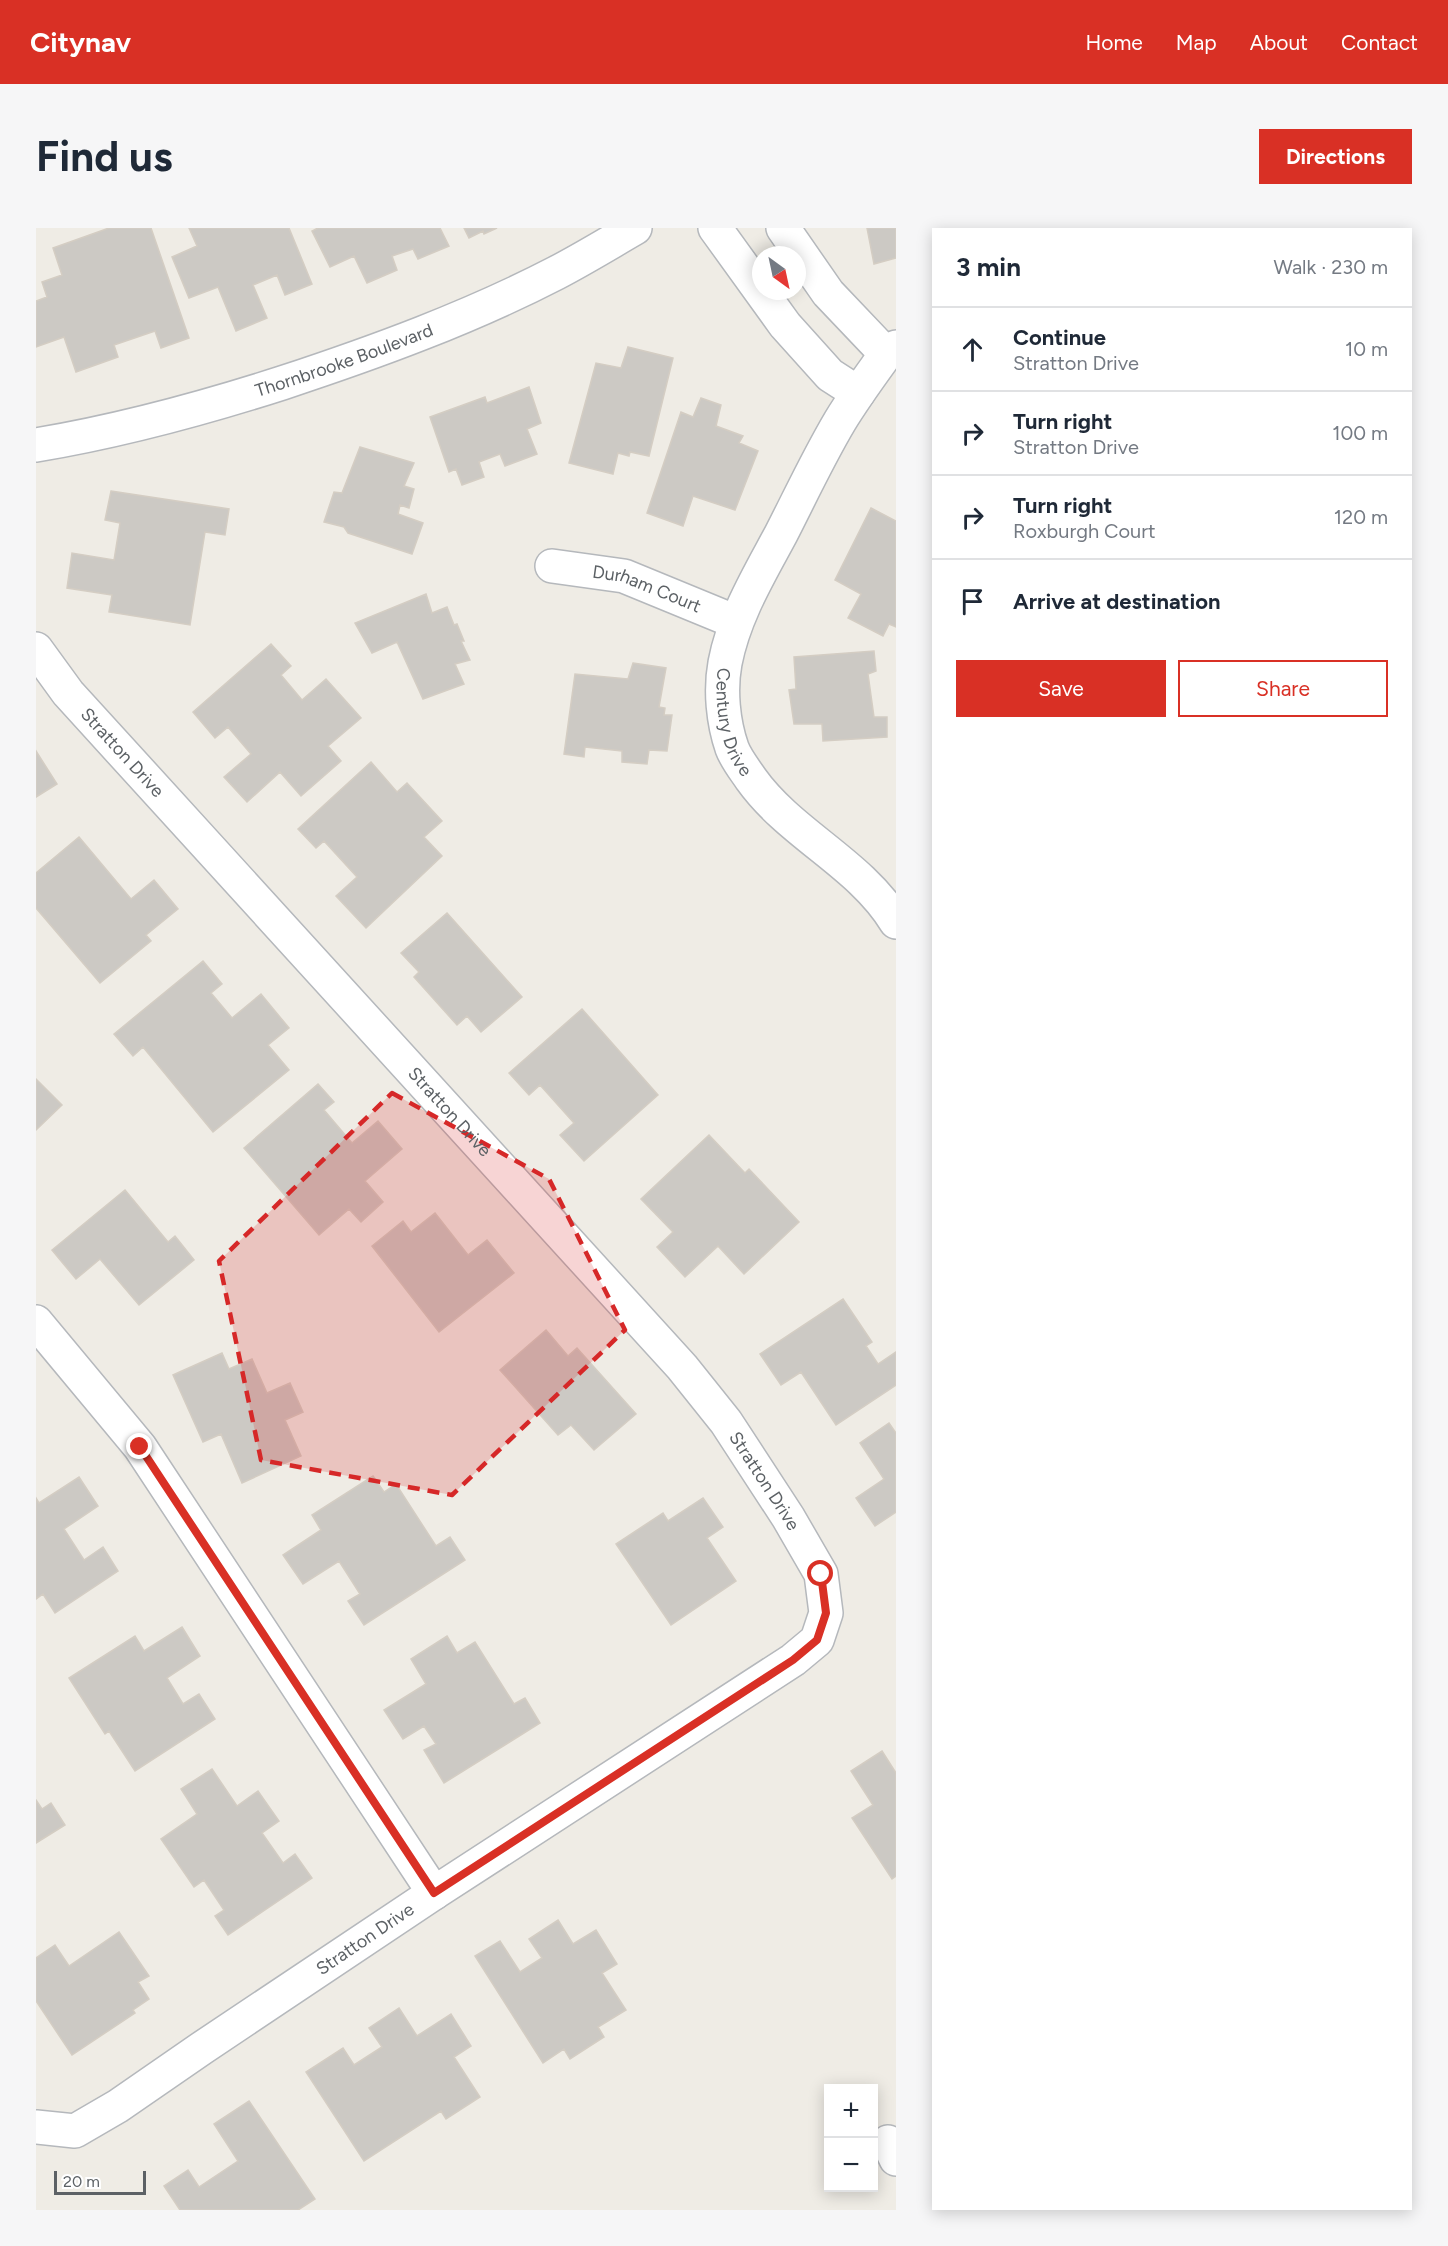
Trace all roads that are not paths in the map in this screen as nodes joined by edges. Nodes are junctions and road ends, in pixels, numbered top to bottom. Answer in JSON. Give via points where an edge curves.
{"nodes":[{"id":1,"x":635,"y":228,"type":"edge"},
{"id":2,"x":715,"y":228,"type":"edge"},
{"id":3,"x":783,"y":228,"type":"edge"},
{"id":4,"x":891,"y":351,"type":"edge"},
{"id":5,"x":858,"y":393,"type":"junction"},
{"id":6,"x":36,"y":445,"type":"edge"},
{"id":7,"x":552,"y":566,"type":"dead end"},
{"id":8,"x":736,"y":622,"type":"junction"},
{"id":9,"x":36,"y":649,"type":"edge"},
{"id":10,"x":896,"y":922,"type":"edge"},
{"id":11,"x":36,"y":1322,"type":"edge"},
{"id":12,"x":434,"y":1893,"type":"junction"},
{"id":13,"x":36,"y":2127,"type":"edge"}],
"edges":[{"from":1,"to":6,"type":"street","name":"Thornbrooke Boulevard","via":[[557,273],[488,306],[355,359],[226,401],[97,435]]},
{"from":2,"to":5,"type":"street","via":[[785,325],[830,375]]},
{"from":3,"to":4,"type":"street","via":[[828,293],[861,331]]},
{"from":4,"to":5,"type":"street","name":"Century Drive"},
{"from":5,"to":8,"type":"street","name":"Century Drive"},
{"from":7,"to":8,"type":"street","name":"Durham Court","via":[[624,576]]},
{"from":8,"to":10,"type":"street","name":"Century Drive","via":[[725,664],[723,692],[733,750],[752,781],[790,821],[864,882]]},
{"from":9,"to":12,"type":"street","name":"Stratton Drive","via":[[68,693],[682,1367],[726,1422],[821,1574],[826,1613],[817,1640],[793,1660]]},
{"from":11,"to":12,"type":"street","via":[[140,1447]]},
{"from":12,"to":13,"type":"street","name":"Stratton Drive","via":[[118,2106],[75,2131]]}]}
